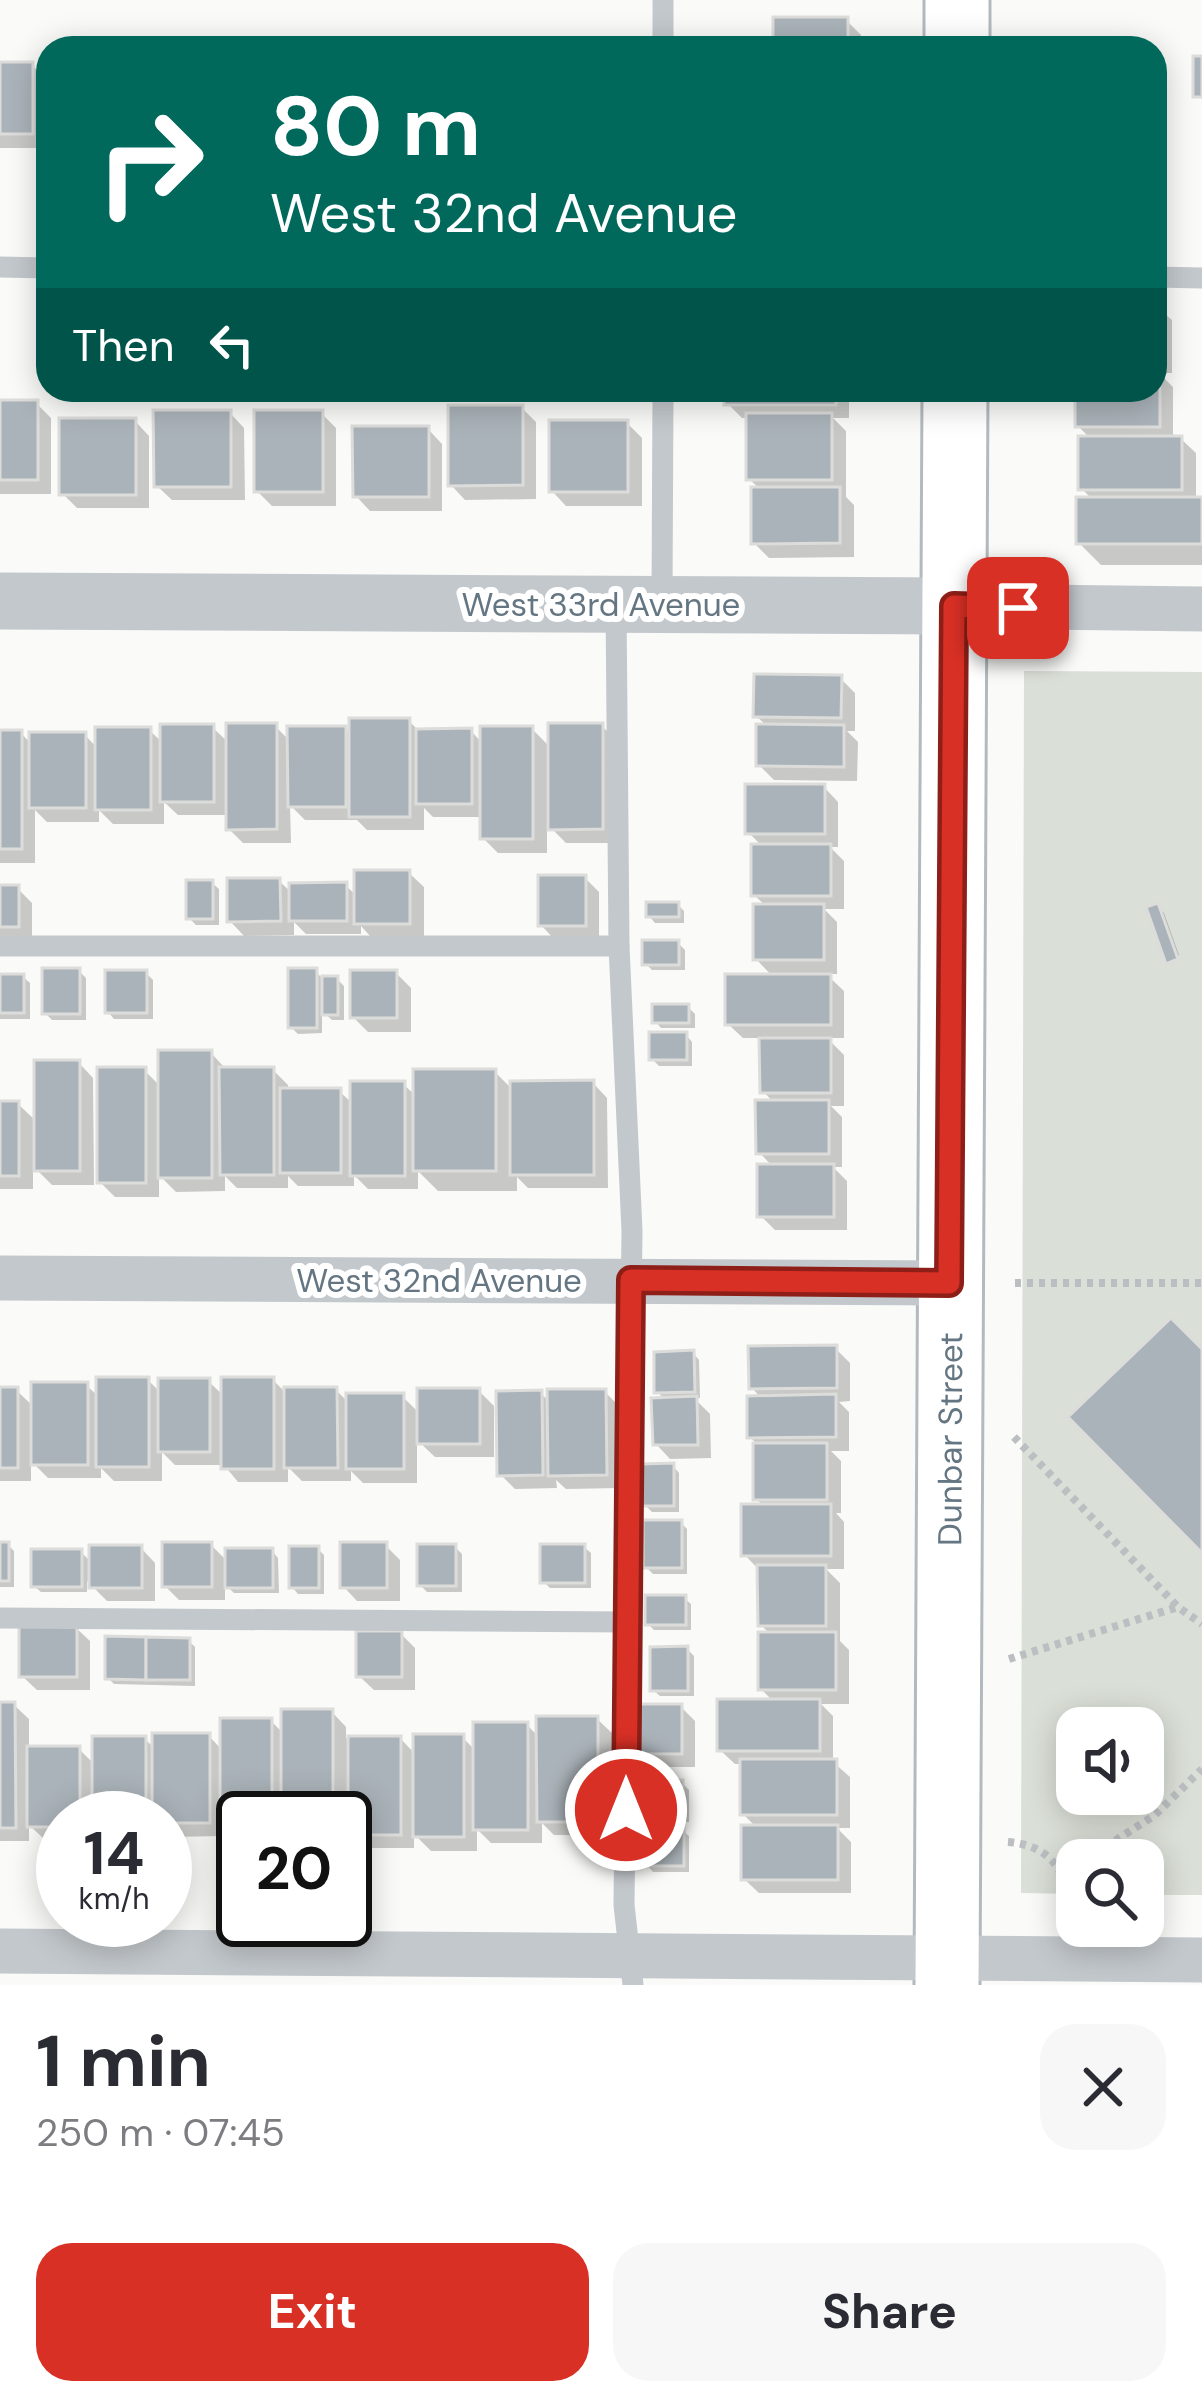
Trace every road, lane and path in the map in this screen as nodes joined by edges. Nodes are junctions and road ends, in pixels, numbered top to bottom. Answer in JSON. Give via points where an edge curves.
{"nodes":[{"id":1,"x":663,"y":0,"type":"edge"},
{"id":2,"x":957,"y":0,"type":"edge"},
{"id":3,"x":663,"y":36,"type":"edge"},
{"id":4,"x":957,"y":36,"type":"edge"},
{"id":5,"x":0,"y":267,"type":"edge"},
{"id":6,"x":36,"y":268,"type":"edge"},
{"id":7,"x":1167,"y":277,"type":"edge"},
{"id":8,"x":1202,"y":278,"type":"edge"},
{"id":9,"x":662,"y":402,"type":"edge"},
{"id":10,"x":955,"y":402,"type":"edge"},
{"id":11,"x":0,"y":601,"type":"edge"},
{"id":12,"x":639,"y":604,"type":"junction"},
{"id":13,"x":954,"y":606,"type":"junction"},
{"id":14,"x":1202,"y":609,"type":"edge"},
{"id":15,"x":0,"y":946,"type":"edge"},
{"id":16,"x":619,"y":946,"type":"junction"},
{"id":17,"x":0,"y":1278,"type":"edge"},
{"id":18,"x":631,"y":1280,"type":"junction"},
{"id":19,"x":949,"y":1283,"type":"junction"},
{"id":20,"x":1015,"y":1283,"type":"dead end"},
{"id":21,"x":1202,"y":1283,"type":"edge"},
{"id":22,"x":1014,"y":1438,"type":"dead end"},
{"id":23,"x":1178,"y":1607,"type":"junction"},
{"id":24,"x":0,"y":1618,"type":"edge"},
{"id":25,"x":628,"y":1622,"type":"junction"},
{"id":26,"x":1202,"y":1624,"type":"edge"},
{"id":27,"x":1010,"y":1659,"type":"dead end"},
{"id":28,"x":1202,"y":1769,"type":"edge"},
{"id":29,"x":1118,"y":1839,"type":"edge"},
{"id":30,"x":1008,"y":1842,"type":"dead end"},
{"id":31,"x":1056,"y":1866,"type":"edge"},
{"id":32,"x":0,"y":1952,"type":"edge"},
{"id":33,"x":1202,"y":1960,"type":"edge"},
{"id":34,"x":632,"y":1971,"type":"edge"},
{"id":35,"x":947,"y":1971,"type":"edge"}],
"edges":[{"from":1,"to":3,"type":"lane"},
{"from":2,"to":4,"type":"main road"},
{"from":5,"to":6,"type":"lane"},
{"from":7,"to":8,"type":"lane"},
{"from":9,"to":12,"type":"lane"},
{"from":10,"to":13,"type":"main road","name":"Dunbar Street"},
{"from":11,"to":12,"type":"street","name":"West 33rd Avenue"},
{"from":12,"to":13,"type":"street","name":"West 33rd Avenue"},
{"from":12,"to":16,"type":"lane"},
{"from":13,"to":14,"type":"street","name":"West 33rd Avenue"},
{"from":13,"to":19,"type":"main road","name":"Dunbar Street"},
{"from":15,"to":16,"type":"lane"},
{"from":16,"to":18,"type":"lane"},
{"from":17,"to":18,"type":"street","name":"West 32nd Avenue"},
{"from":18,"to":19,"type":"street","name":"West 32nd Avenue"},
{"from":18,"to":25,"type":"lane"},
{"from":19,"to":35,"type":"main road","name":"Dunbar Street"},
{"from":20,"to":21,"type":"path"},
{"from":22,"to":23,"type":"path"},
{"from":23,"to":26,"type":"path"},
{"from":23,"to":27,"type":"path"},
{"from":24,"to":25,"type":"lane"},
{"from":25,"to":34,"type":"lane","via":[[624,1905]]},
{"from":28,"to":29,"type":"path"},
{"from":30,"to":31,"type":"path","via":[[1041,1850]]},
{"from":32,"to":34,"type":"street"},
{"from":33,"to":35,"type":"street"},
{"from":34,"to":35,"type":"street"}]}
